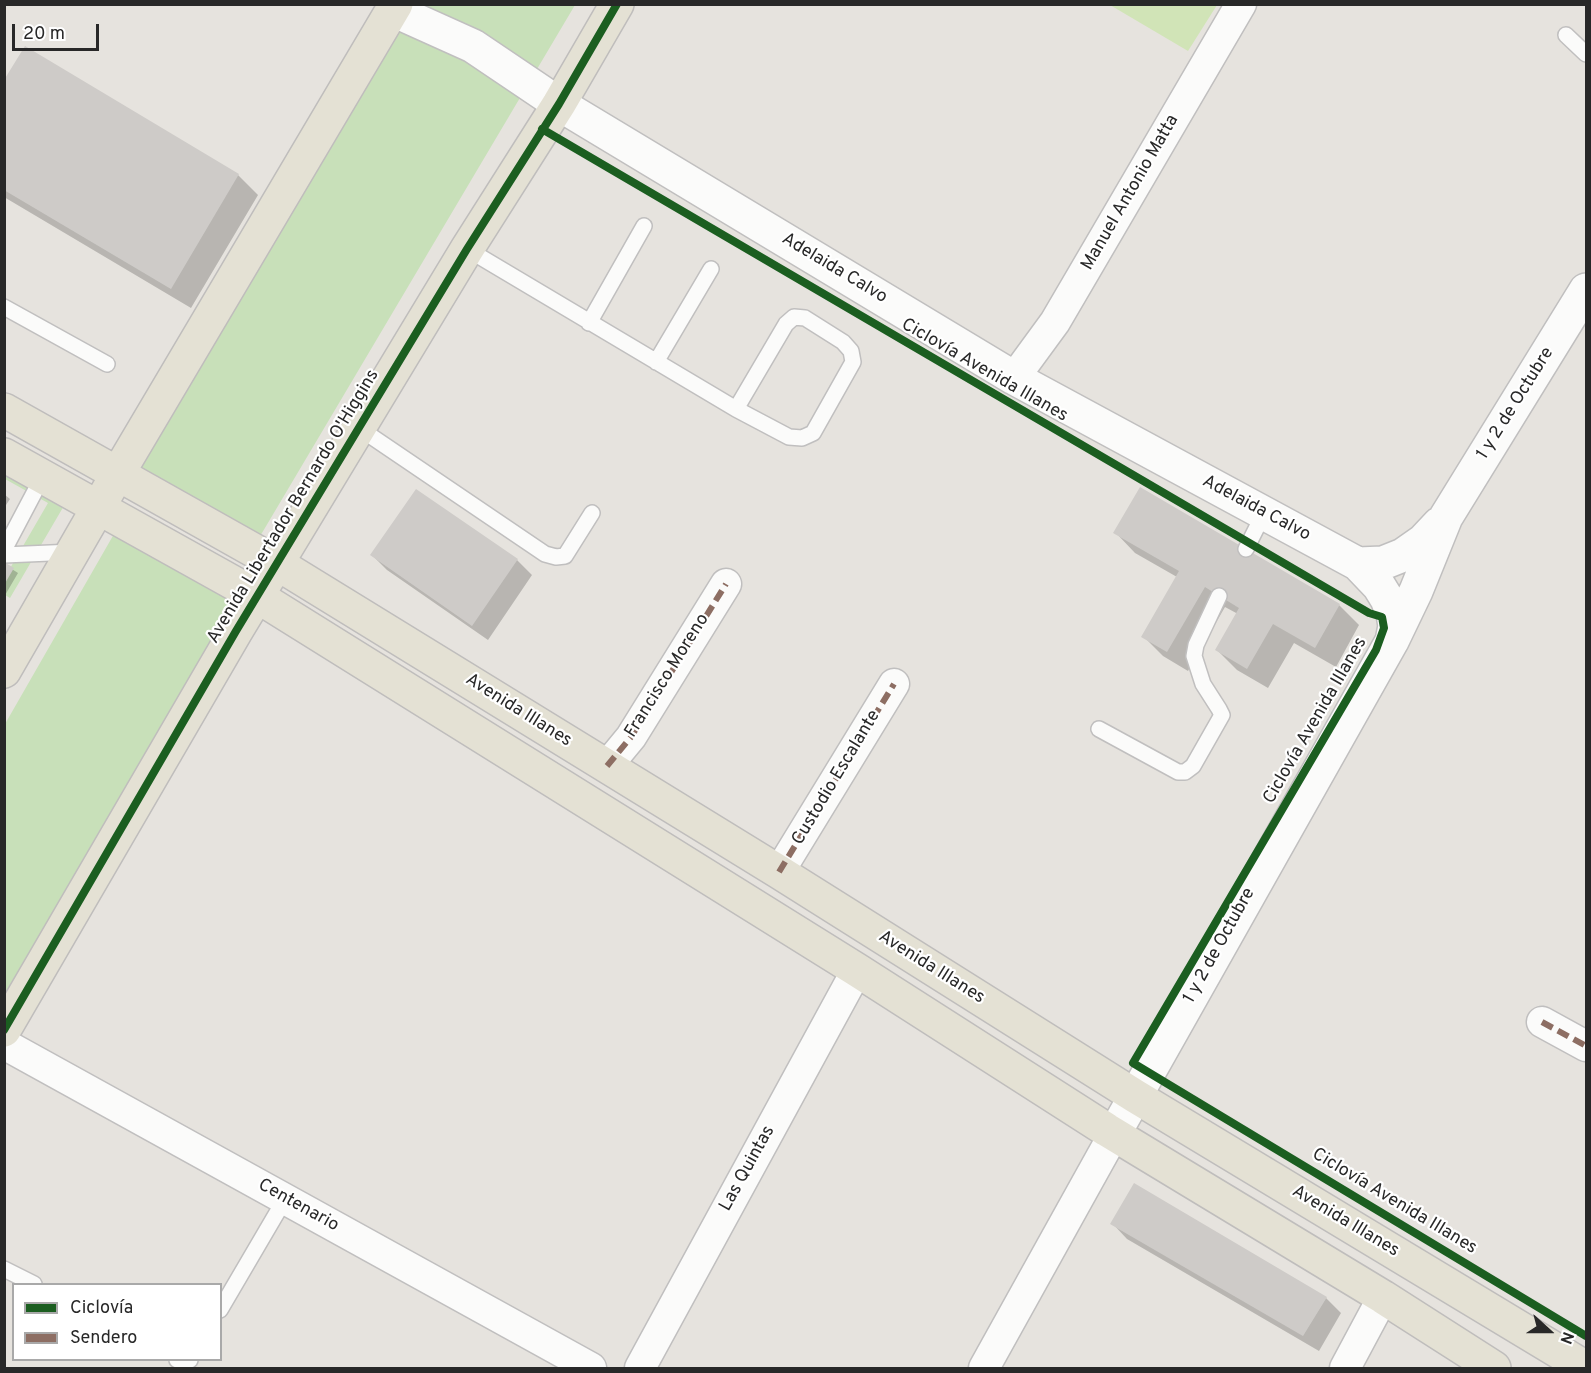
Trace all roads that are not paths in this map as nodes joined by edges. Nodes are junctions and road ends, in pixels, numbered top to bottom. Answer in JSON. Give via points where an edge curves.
{"nodes":[{"id":1,"x":617,"y":4,"type":"edge"},
{"id":2,"x":1241,"y":4,"type":"edge"},
{"id":3,"x":391,"y":6,"type":"edge"},
{"id":4,"x":1566,"y":35,"type":"dead end"},
{"id":5,"x":1587,"y":54,"type":"edge"},
{"id":6,"x":559,"y":104,"type":"junction"},
{"id":7,"x":644,"y":226,"type":"dead end"},
{"id":8,"x":467,"y":249,"type":"junction"},
{"id":9,"x":711,"y":270,"type":"dead end"},
{"id":10,"x":1587,"y":290,"type":"edge"},
{"id":11,"x":4,"y":307,"type":"edge"},
{"id":12,"x":590,"y":323,"type":"junction"},
{"id":13,"x":656,"y":362,"type":"junction"},
{"id":14,"x":107,"y":364,"type":"dead end"},
{"id":15,"x":1014,"y":378,"type":"junction"},
{"id":16,"x":736,"y":409,"type":"junction"},
{"id":17,"x":4,"y":410,"type":"edge"},
{"id":18,"x":359,"y":428,"type":"junction"},
{"id":19,"x":4,"y":455,"type":"edge"},
{"id":20,"x":117,"y":475,"type":"junction"},
{"id":21,"x":43,"y":476,"type":"junction"},
{"id":22,"x":98,"y":508,"type":"junction"},
{"id":23,"x":592,"y":513,"type":"dead end"},
{"id":24,"x":1264,"y":513,"type":"junction"},
{"id":25,"x":1446,"y":518,"type":"junction"},
{"id":26,"x":1246,"y":549,"type":"dead end"},
{"id":27,"x":73,"y":552,"type":"junction"},
{"id":28,"x":4,"y":553,"type":"edge"},
{"id":29,"x":278,"y":564,"type":"junction"},
{"id":30,"x":1358,"y":564,"type":"junction"},
{"id":31,"x":726,"y":584,"type":"dead end"},
{"id":32,"x":257,"y":596,"type":"junction"},
{"id":33,"x":1219,"y":596,"type":"dead end"},
{"id":34,"x":1392,"y":641,"type":"junction"},
{"id":35,"x":4,"y":671,"type":"edge"},
{"id":36,"x":894,"y":684,"type":"dead end"},
{"id":37,"x":1099,"y":729,"type":"dead end"},
{"id":38,"x":607,"y":766,"type":"junction"},
{"id":39,"x":779,"y":872,"type":"junction"},
{"id":40,"x":857,"y":970,"type":"junction"},
{"id":41,"x":1542,"y":1022,"type":"dead end"},
{"id":42,"x":4,"y":1030,"type":"edge"},
{"id":43,"x":4,"y":1044,"type":"edge"},
{"id":44,"x":1587,"y":1046,"type":"edge"},
{"id":45,"x":1135,"y":1096,"type":"junction"},
{"id":46,"x":1114,"y":1134,"type":"junction"},
{"id":47,"x":285,"y":1198,"type":"junction"},
{"id":48,"x":4,"y":1269,"type":"edge"},
{"id":49,"x":32,"y":1283,"type":"edge"},
{"id":50,"x":1383,"y":1297,"type":"junction"},
{"id":51,"x":222,"y":1308,"type":"edge"},
{"id":52,"x":591,"y":1368,"type":"edge"},
{"id":53,"x":640,"y":1368,"type":"edge"},
{"id":54,"x":984,"y":1368,"type":"edge"},
{"id":55,"x":1345,"y":1368,"type":"edge"},
{"id":56,"x":1494,"y":1368,"type":"edge"},
{"id":57,"x":1587,"y":1368,"type":"edge"}],
"edges":[{"from":1,"to":6,"type":"main road","name":"Avenida Libertador Bernardo O'Higgins"},
{"from":2,"to":15,"type":"street","name":"Manuel Antonio Matta","via":[[1055,322]]},
{"from":3,"to":6,"type":"street","name":"Adelaida Calvo","via":[[473,46]]},
{"from":3,"to":20,"type":"main road"},
{"from":4,"to":5,"type":"lane"},
{"from":6,"to":8,"type":"main road","name":"Avenida Libertador Bernardo O'Higgins"},
{"from":6,"to":15,"type":"street","name":"Adelaida Calvo"},
{"from":7,"to":12,"type":"lane"},
{"from":8,"to":12,"type":"lane"},
{"from":8,"to":18,"type":"main road","name":"Avenida Libertador Bernardo O'Higgins"},
{"from":9,"to":13,"type":"lane"},
{"from":10,"to":25,"type":"street","name":"1 y 2 de Octubre"},
{"from":11,"to":14,"type":"lane"},
{"from":12,"to":13,"type":"lane"},
{"from":13,"to":16,"type":"lane"},
{"from":15,"to":24,"type":"street","name":"Adelaida Calvo"},
{"from":16,"to":16,"type":"lane","via":[[786,324],[794,317],[805,318],[851,351],[853,362],[813,433],[802,438],[789,437]]},
{"from":17,"to":20,"type":"main road","name":"Avenida Illanes"},
{"from":18,"to":23,"type":"lane","via":[[545,554],[565,556]]},
{"from":18,"to":29,"type":"main road","name":"Avenida Libertador Bernardo O'Higgins"},
{"from":19,"to":21,"type":"main road"},
{"from":20,"to":22,"type":"main road"},
{"from":20,"to":29,"type":"main road","name":"Avenida Illanes"},
{"from":21,"to":22,"type":"main road"},
{"from":21,"to":28,"type":"lane"},
{"from":22,"to":27,"type":"main road"},
{"from":22,"to":32,"type":"main road"},
{"from":24,"to":26,"type":"lane"},
{"from":24,"to":30,"type":"street","name":"Adelaida Calvo"},
{"from":25,"to":30,"type":"street","name":"1 y 2 de Octubre","via":[[1403,555],[1383,563]]},
{"from":25,"to":34,"type":"street","name":"1 y 2 de Octubre"},
{"from":27,"to":28,"type":"lane"},
{"from":27,"to":35,"type":"main road"},
{"from":29,"to":32,"type":"main road","name":"Avenida Libertador Bernardo O'Higgins"},
{"from":29,"to":38,"type":"main road","name":"Avenida Illanes"},
{"from":30,"to":34,"type":"street","name":"Adelaida Calvo","via":[[1387,599],[1395,626]]},
{"from":31,"to":38,"type":"street","name":"Francisco Moreno","via":[[631,737]]},
{"from":32,"to":40,"type":"main road"},
{"from":32,"to":42,"type":"main road","name":"Avenida Libertador Bernardo O'Higgins"},
{"from":33,"to":37,"type":"lane","via":[[1194,656],[1203,684],[1222,716],[1193,766],[1178,772]]},
{"from":34,"to":45,"type":"street","name":"1 y 2 de Octubre"},
{"from":36,"to":39,"type":"street","name":"Custodio Escalante"},
{"from":38,"to":39,"type":"main road","name":"Avenida Illanes"},
{"from":39,"to":45,"type":"main road","name":"Avenida Illanes"},
{"from":40,"to":46,"type":"main road"},
{"from":40,"to":53,"type":"street","name":"Las Quintas"},
{"from":41,"to":44,"type":"street"},
{"from":43,"to":47,"type":"street","name":"Centenario"},
{"from":45,"to":46,"type":"street","name":"1 y 2 de Octubre"},
{"from":45,"to":57,"type":"main road","name":"Avenida Illanes"},
{"from":46,"to":50,"type":"main road"},
{"from":46,"to":54,"type":"street","name":"1 y 2 de Octubre"},
{"from":47,"to":51,"type":"lane"},
{"from":47,"to":52,"type":"street","name":"Centenario"},
{"from":48,"to":49,"type":"lane"},
{"from":50,"to":55,"type":"street"},
{"from":50,"to":56,"type":"main road"}]}
